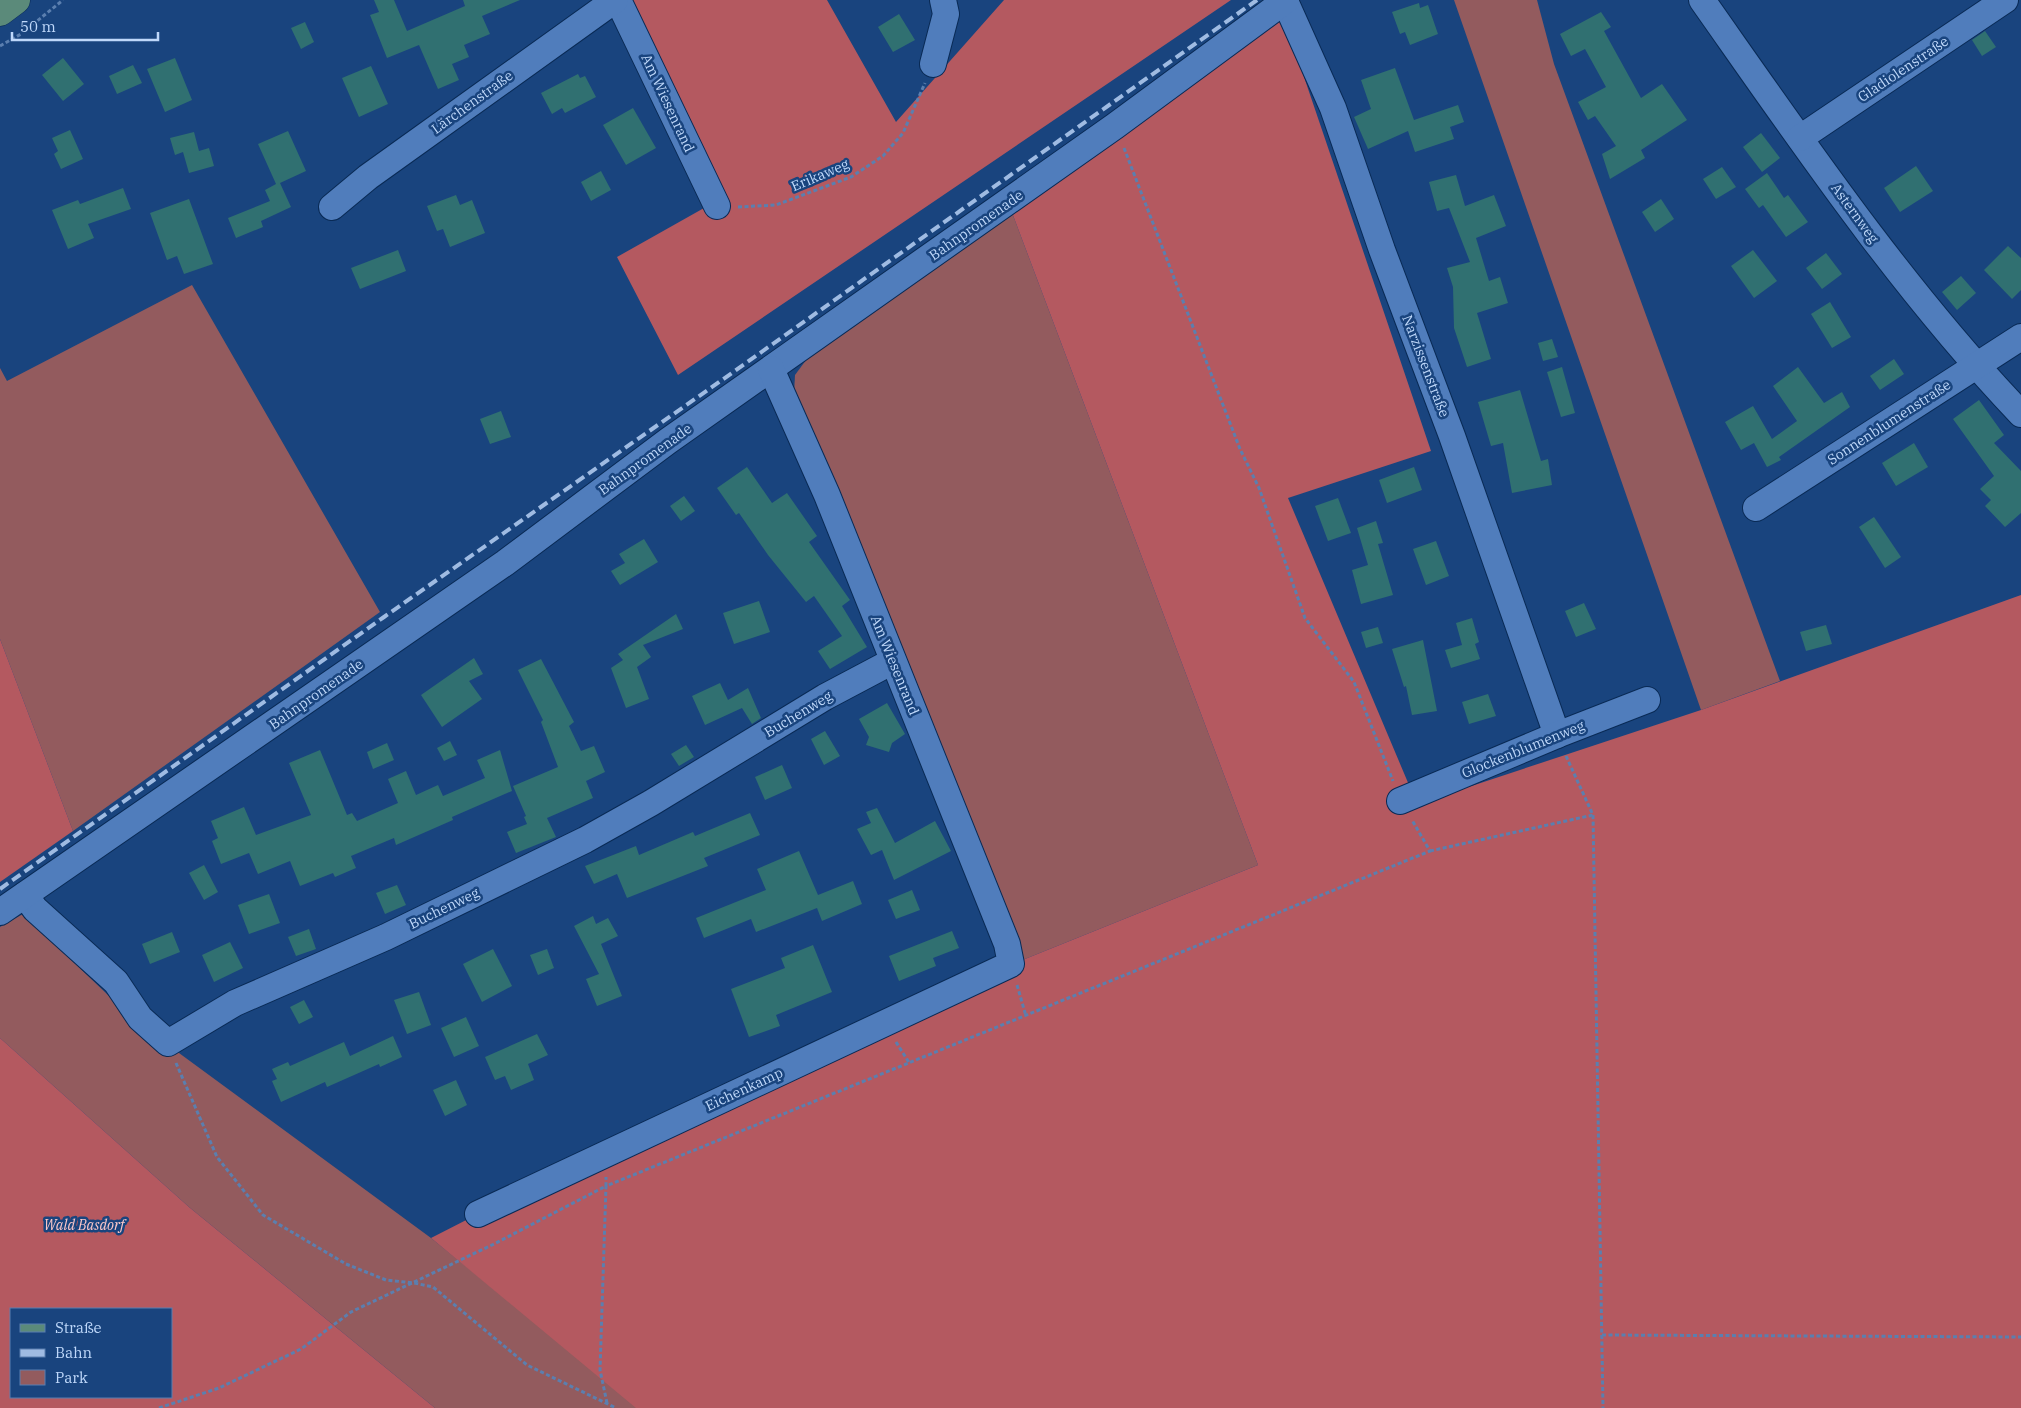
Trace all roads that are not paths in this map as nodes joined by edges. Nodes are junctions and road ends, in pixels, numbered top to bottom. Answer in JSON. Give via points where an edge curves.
{"nodes":[{"id":1,"x":16,"y":0,"type":"edge"},
{"id":2,"x":617,"y":0,"type":"edge"},
{"id":3,"x":942,"y":0,"type":"edge"},
{"id":4,"x":1702,"y":0,"type":"edge"},
{"id":5,"x":2005,"y":0,"type":"edge"},
{"id":6,"x":1286,"y":1,"type":"edge"},
{"id":7,"x":0,"y":12,"type":"edge"},
{"id":8,"x":933,"y":64,"type":"road end"},
{"id":9,"x":1800,"y":138,"type":"junction"},
{"id":10,"x":717,"y":206,"type":"road end"},
{"id":11,"x":332,"y":207,"type":"dead end"},
{"id":12,"x":2021,"y":336,"type":"edge"},
{"id":13,"x":1975,"y":366,"type":"junction"},
{"id":14,"x":771,"y":369,"type":"junction"},
{"id":15,"x":2021,"y":414,"type":"edge"},
{"id":16,"x":1756,"y":508,"type":"dead end"},
{"id":17,"x":893,"y":660,"type":"junction"},
{"id":18,"x":1647,"y":700,"type":"dead end"},
{"id":19,"x":1556,"y":735,"type":"junction"},
{"id":20,"x":1400,"y":801,"type":"road end"},
{"id":21,"x":25,"y":895,"type":"junction"},
{"id":22,"x":0,"y":912,"type":"edge"},
{"id":23,"x":1011,"y":964,"type":"joint"},
{"id":24,"x":478,"y":1214,"type":"dead end"}],
"edges":[{"from":1,"to":7,"type":"main road"},
{"from":2,"to":10,"type":"street","name":"Am Wiesenrand"},
{"from":2,"to":11,"type":"street","name":"Lärchenstraße","via":[[368,177]]},
{"from":3,"to":8,"type":"street","via":[[946,14]]},
{"from":4,"to":9,"type":"street","name":"Asternweg"},
{"from":5,"to":9,"type":"street","name":"Gladiolenstraße"},
{"from":6,"to":14,"type":"street","name":"Bahnpromenade"},
{"from":6,"to":19,"type":"street","name":"Narzissenstraße","via":[[1333,108]]},
{"from":9,"to":13,"type":"street","name":"Asternweg","via":[[1902,278]]},
{"from":12,"to":13,"type":"street","name":"Sonnenblumenstraße"},
{"from":13,"to":15,"type":"street","name":"Asternweg"},
{"from":13,"to":16,"type":"street","name":"Sonnenblumenstraße"},
{"from":14,"to":17,"type":"street","name":"Am Wiesenrand","via":[[827,495]]},
{"from":14,"to":21,"type":"street","name":"Bahnpromenade","via":[[668,441],[505,563]]},
{"from":17,"to":21,"type":"street","name":"Buchenweg","via":[[585,840],[386,937],[235,1003],[168,1042],[140,1018],[116,982],[36,909]]},
{"from":17,"to":23,"type":"street","name":"Am Wiesenrand","via":[[1007,944]]},
{"from":18,"to":19,"type":"street","name":"Glockenblumenweg"},
{"from":19,"to":20,"type":"street","name":"Glockenblumenweg"},
{"from":21,"to":22,"type":"street","name":"Bahnpromenade"},
{"from":23,"to":24,"type":"street","name":"Eichenkamp"}]}
